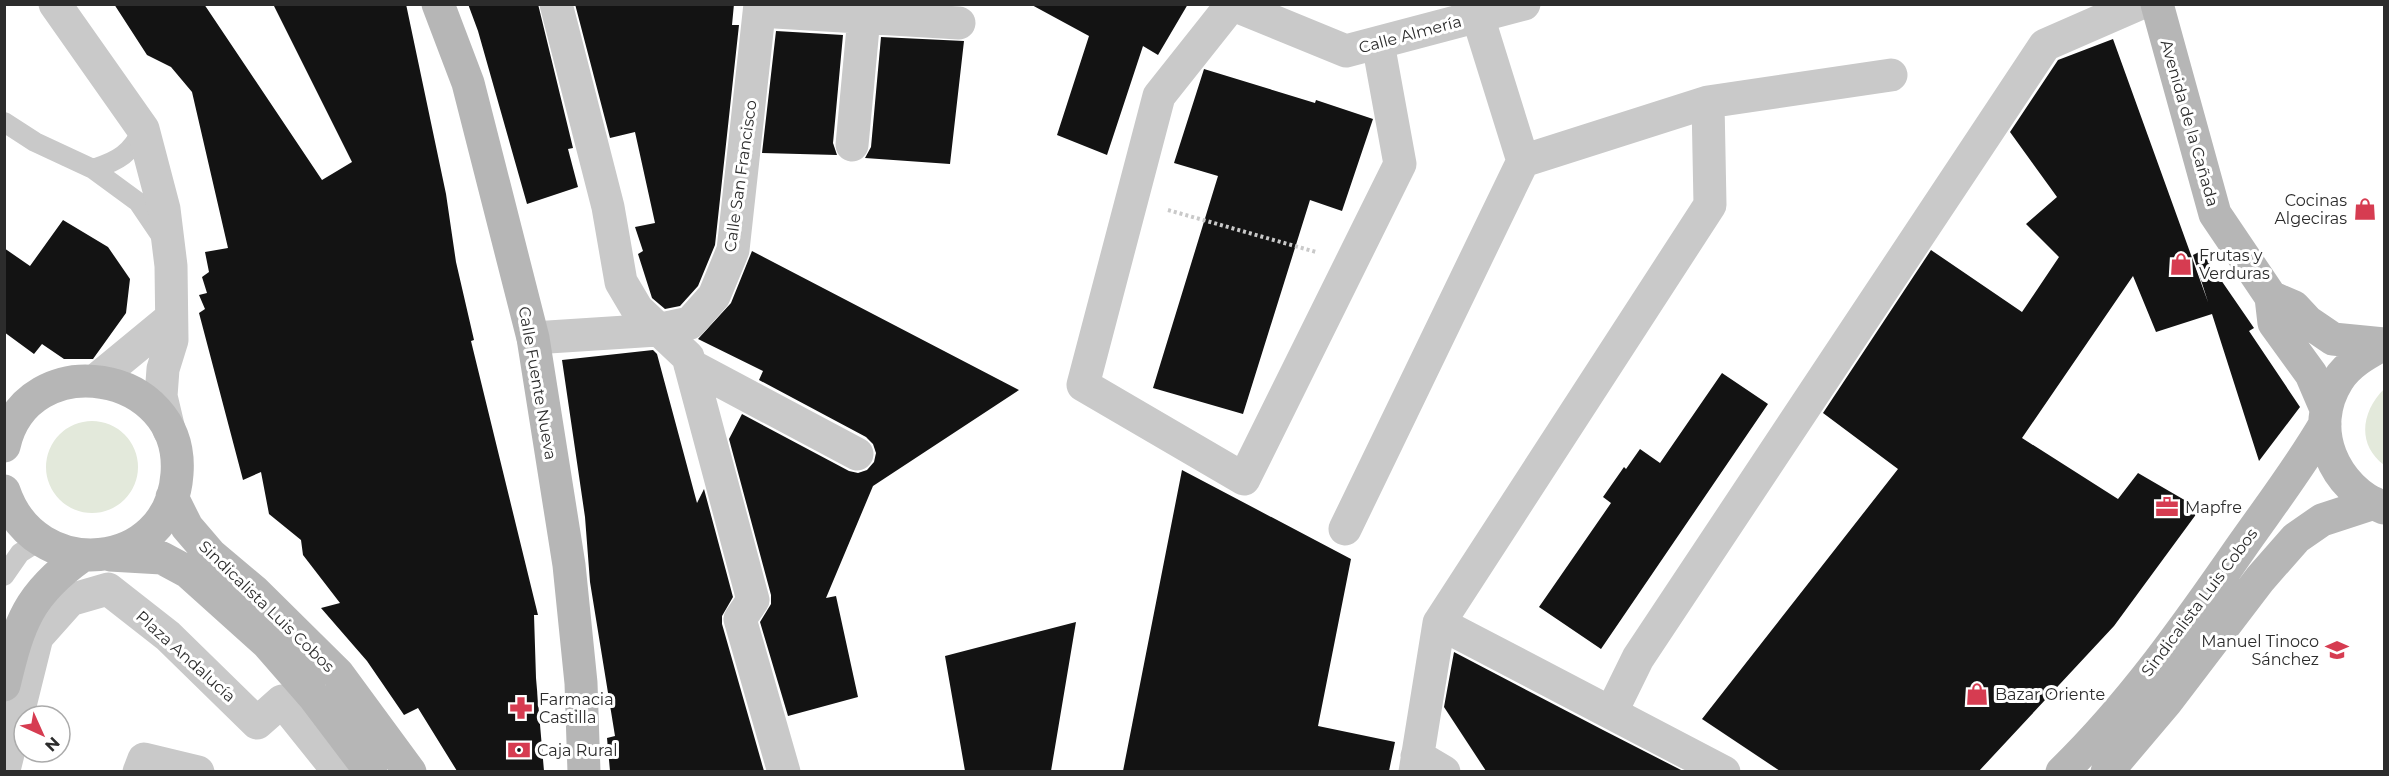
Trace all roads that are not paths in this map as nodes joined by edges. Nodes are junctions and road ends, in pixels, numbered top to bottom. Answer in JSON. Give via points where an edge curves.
{"nodes":[{"id":1,"x":56,"y":4,"type":"edge"},
{"id":2,"x":438,"y":4,"type":"edge"},
{"id":3,"x":556,"y":4,"type":"edge"},
{"id":4,"x":1524,"y":4,"type":"edge"},
{"id":5,"x":2139,"y":4,"type":"edge"},
{"id":6,"x":2157,"y":4,"type":"edge"},
{"id":7,"x":1232,"y":5,"type":"edge"},
{"id":8,"x":760,"y":8,"type":"edge"},
{"id":9,"x":872,"y":13,"type":"edge"},
{"id":10,"x":1478,"y":16,"type":"junction"},
{"id":11,"x":959,"y":23,"type":"dead end"},
{"id":12,"x":1378,"y":43,"type":"junction"},
{"id":13,"x":1891,"y":75,"type":"dead end"},
{"id":14,"x":1708,"y":102,"type":"junction"},
{"id":15,"x":4,"y":122,"type":"edge"},
{"id":16,"x":143,"y":129,"type":"junction"},
{"id":17,"x":852,"y":145,"type":"dead end"},
{"id":18,"x":1523,"y":161,"type":"junction"},
{"id":19,"x":93,"y":169,"type":"junction"},
{"id":20,"x":170,"y":252,"type":"junction"},
{"id":21,"x":2271,"y":297,"type":"junction"},
{"id":22,"x":170,"y":319,"type":"junction"},
{"id":23,"x":657,"y":330,"type":"junction"},
{"id":24,"x":533,"y":338,"type":"junction"},
{"id":25,"x":2384,"y":344,"type":"edge"},
{"id":26,"x":690,"y":365,"type":"junction"},
{"id":27,"x":96,"y":380,"type":"junction"},
{"id":28,"x":18,"y":400,"type":"edge"},
{"id":29,"x":2325,"y":416,"type":"junction"},
{"id":30,"x":169,"y":430,"type":"junction"},
{"id":31,"x":4,"y":446,"type":"edge"},
{"id":32,"x":857,"y":454,"type":"dead end"},
{"id":33,"x":4,"y":491,"type":"edge"},
{"id":34,"x":172,"y":497,"type":"junction"},
{"id":35,"x":2382,"y":507,"type":"edge"},
{"id":36,"x":1345,"y":529,"type":"dead end"},
{"id":37,"x":39,"y":541,"type":"junction"},
{"id":38,"x":94,"y":555,"type":"junction"},
{"id":39,"x":4,"y":576,"type":"edge"},
{"id":40,"x":1439,"y":623,"type":"junction"},
{"id":41,"x":4,"y":685,"type":"edge"},
{"id":42,"x":1611,"y":713,"type":"junction"},
{"id":43,"x":1426,"y":766,"type":"edge"},
{"id":44,"x":4,"y":770,"type":"edge"},
{"id":45,"x":139,"y":771,"type":"edge"},
{"id":46,"x":198,"y":771,"type":"edge"},
{"id":47,"x":339,"y":771,"type":"edge"},
{"id":48,"x":371,"y":771,"type":"edge"},
{"id":49,"x":410,"y":771,"type":"edge"},
{"id":50,"x":584,"y":771,"type":"edge"},
{"id":51,"x":784,"y":771,"type":"edge"},
{"id":52,"x":1724,"y":771,"type":"edge"},
{"id":53,"x":2062,"y":771,"type":"edge"},
{"id":54,"x":2107,"y":771,"type":"edge"}],
"edges":[{"from":1,"to":16,"type":"street"},
{"from":2,"to":24,"type":"main road","name":"Calle Fuente Nueva","via":[[468,83]]},
{"from":3,"to":23,"type":"street","via":[[608,207],[621,282],[637,309]]},
{"from":4,"to":10,"type":"street","name":"Calle Almería"},
{"from":5,"to":42,"type":"street","via":[[2045,45],[1638,658]]},
{"from":6,"to":21,"type":"main road","name":"Avenida de la Cañada","via":[[2215,214]]},
{"from":7,"to":12,"type":"street","name":"Calle Almería","via":[[1346,51]]},
{"from":7,"to":12,"type":"street","via":[[1159,96],[1083,385],[1244,479],[1400,165]]},
{"from":8,"to":9,"type":"street"},
{"from":8,"to":23,"type":"street","name":"Calle San Francisco","via":[[733,250],[714,296],[690,323]]},
{"from":9,"to":11,"type":"street"},
{"from":9,"to":17,"type":"street"},
{"from":10,"to":12,"type":"street","name":"Calle Almería"},
{"from":10,"to":18,"type":"street"},
{"from":13,"to":14,"type":"street"},
{"from":14,"to":18,"type":"street"},
{"from":14,"to":40,"type":"street","via":[[1710,205]]},
{"from":15,"to":19,"type":"lane"},
{"from":16,"to":19,"type":"lane","via":[[134,148],[110,164]]},
{"from":16,"to":20,"type":"street","via":[[164,209]]},
{"from":18,"to":36,"type":"street"},
{"from":19,"to":20,"type":"lane","via":[[138,202]]},
{"from":20,"to":22,"type":"street"},
{"from":21,"to":25,"type":"main road","name":"Avenida de la Cañada","via":[[2294,307],[2333,339]]},
{"from":21,"to":29,"type":"main road","name":"Avenida de la Cañada","via":[[2274,323],[2311,374]]},
{"from":22,"to":27,"type":"street"},
{"from":22,"to":30,"type":"street","via":[[172,340],[163,369],[161,396]]},
{"from":23,"to":24,"type":"street","name":"Calle San Francisco"},
{"from":23,"to":26,"type":"street","via":[[677,345]]},
{"from":24,"to":50,"type":"main road","name":"Calle Fuente Nueva","via":[[569,565],[581,683]]},
{"from":25,"to":29,"type":"main road","name":"Sindicalista Luis Cobos","via":[[2358,358],[2337,381]]},
{"from":26,"to":32,"type":"street"},
{"from":26,"to":51,"type":"street","via":[[753,600],[740,619]]},
{"from":27,"to":28,"type":"main road","via":[[73,381]]},
{"from":27,"to":30,"type":"main road","via":[[118,384],[139,395]]},
{"from":28,"to":31,"type":"main road","via":[[16,418]]},
{"from":29,"to":35,"type":"main road","name":"Avenida de la Cañada","via":[[2325,440],[2336,470],[2356,493]]},
{"from":29,"to":53,"type":"main road","name":"Sindicalista Luis Cobos","via":[[2308,454],[2197,611],[2120,707]]},
{"from":30,"to":34,"type":"main road","via":[[177,474]]},
{"from":33,"to":37,"type":"main road","via":[[22,526]]},
{"from":34,"to":38,"type":"main road","via":[[162,518],[147,535],[127,548]]},
{"from":34,"to":49,"type":"main road","name":"Sindicalista Luis Cobos","via":[[186,527],[211,555],[255,592],[338,674]]},
{"from":35,"to":54,"type":"main road","name":"Sindicalista Luis Cobos","via":[[2322,520],[2296,538]]},
{"from":37,"to":38,"type":"main road","name":"Sindicalista Luis Cobos","via":[[60,551]]},
{"from":37,"to":39,"type":"lane","via":[[20,553]]},
{"from":38,"to":41,"type":"main road","via":[[45,586],[23,618]]},
{"from":38,"to":48,"type":"main road","name":"Sindicalista Luis Cobos","via":[[155,557],[188,572],[267,643]]},
{"from":40,"to":42,"type":"street"},
{"from":40,"to":43,"type":"street"},
{"from":42,"to":52,"type":"street"},
{"from":44,"to":47,"type":"street","name":"Plaza Andalucía","via":[[37,637],[70,600],[108,589],[168,636],[257,723],[282,701]]},
{"from":45,"to":46,"type":"street","via":[[144,759]]}]}
